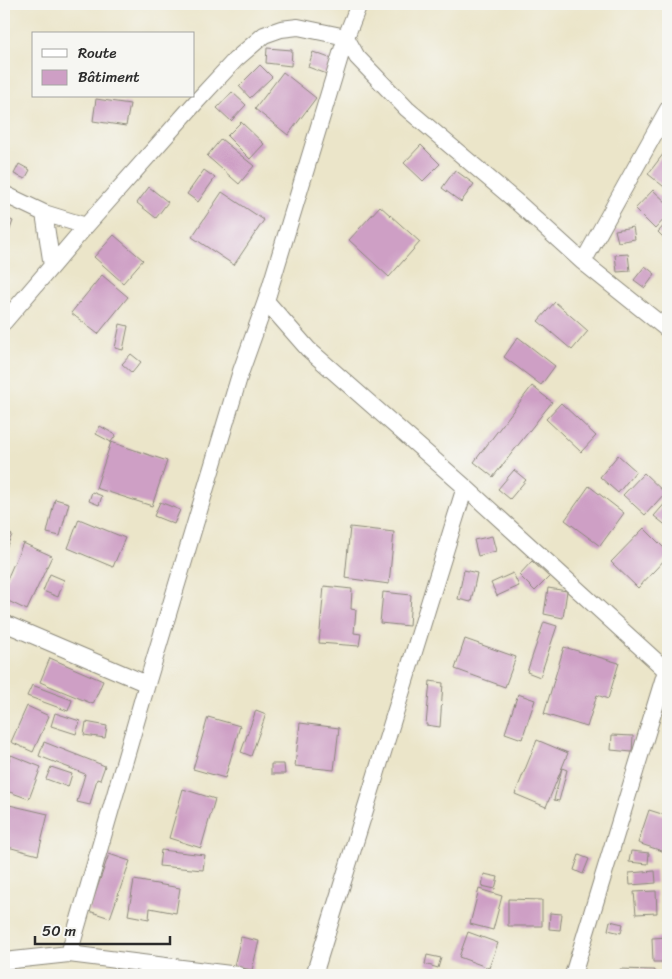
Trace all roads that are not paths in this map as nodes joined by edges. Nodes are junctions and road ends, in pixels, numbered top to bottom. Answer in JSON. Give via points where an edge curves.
{"nodes":[{"id":1,"x":359,"y":4,"type":"edge"},
{"id":2,"x":346,"y":37,"type":"junction"},
{"id":3,"x":668,"y":108,"type":"edge"},
{"id":4,"x":4,"y":194,"type":"edge"},
{"id":5,"x":44,"y":214,"type":"junction"},
{"id":6,"x":86,"y":226,"type":"junction"},
{"id":7,"x":583,"y":262,"type":"junction"},
{"id":8,"x":52,"y":266,"type":"junction"},
{"id":9,"x":266,"y":301,"type":"junction"},
{"id":10,"x":4,"y":322,"type":"edge"},
{"id":11,"x":668,"y":330,"type":"edge"},
{"id":12,"x":465,"y":487,"type":"junction"},
{"id":13,"x":4,"y":623,"type":"edge"},
{"id":14,"x":667,"y":669,"type":"edge"},
{"id":15,"x":147,"y":684,"type":"junction"},
{"id":16,"x":69,"y":954,"type":"junction"},
{"id":17,"x":4,"y":961,"type":"edge"},
{"id":18,"x":178,"y":972,"type":"edge"},
{"id":19,"x":238,"y":975,"type":"edge"},
{"id":20,"x":314,"y":975,"type":"edge"},
{"id":21,"x":573,"y":975,"type":"edge"}],
"edges":[{"from":1,"to":2,"type":"street"},
{"from":2,"to":6,"type":"street","via":[[298,28],[281,28],[264,36],[235,60]]},
{"from":2,"to":7,"type":"street","via":[[357,57],[407,109]]},
{"from":2,"to":9,"type":"street"},
{"from":3,"to":7,"type":"street"},
{"from":4,"to":5,"type":"street"},
{"from":5,"to":6,"type":"street"},
{"from":5,"to":8,"type":"street"},
{"from":6,"to":8,"type":"street"},
{"from":7,"to":11,"type":"street"},
{"from":8,"to":10,"type":"street"},
{"from":9,"to":12,"type":"street","via":[[308,350]]},
{"from":9,"to":15,"type":"street","via":[[241,371]]},
{"from":12,"to":14,"type":"street"},
{"from":12,"to":20,"type":"street"},
{"from":13,"to":15,"type":"street"},
{"from":14,"to":21,"type":"street"},
{"from":15,"to":16,"type":"street"},
{"from":16,"to":17,"type":"street"},
{"from":16,"to":18,"type":"street"},
{"from":18,"to":19,"type":"street"}]}
